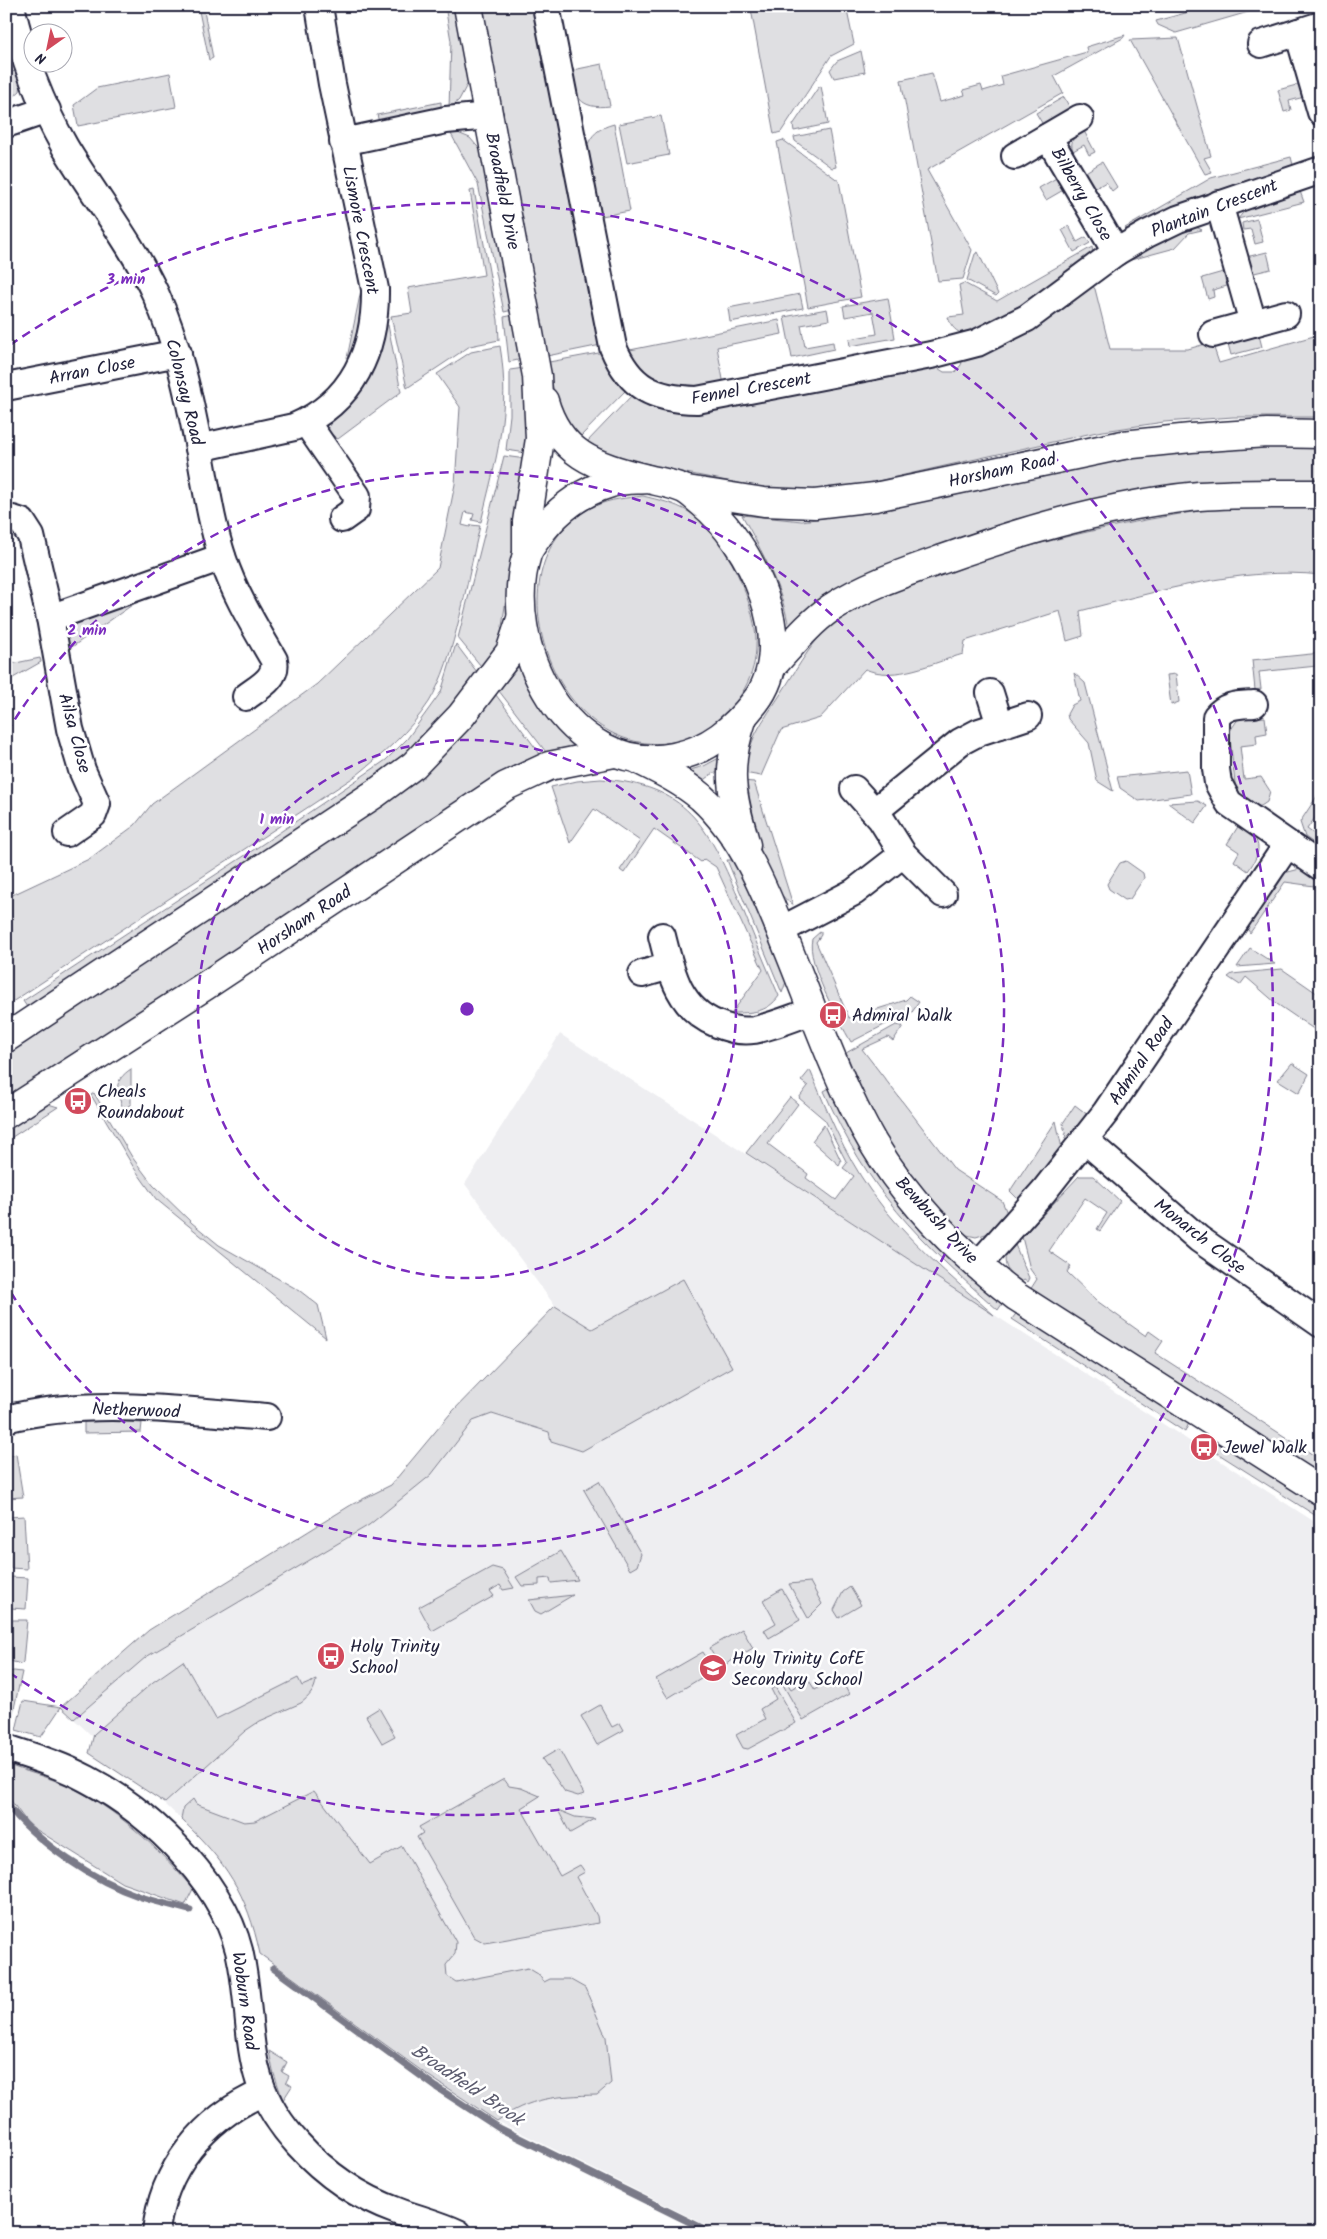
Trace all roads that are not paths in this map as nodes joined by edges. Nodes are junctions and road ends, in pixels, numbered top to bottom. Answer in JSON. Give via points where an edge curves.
{"nodes":[{"id":1,"x":11,"y":6,"type":"edge"},
{"id":2,"x":319,"y":6,"type":"edge"},
{"id":3,"x":468,"y":6,"type":"edge"},
{"id":4,"x":546,"y":6,"type":"edge"},
{"id":5,"x":1309,"y":29,"type":"edge"},
{"id":6,"x":1261,"y":44,"type":"dead end"},
{"id":7,"x":47,"y":110,"type":"junction"},
{"id":8,"x":1321,"y":112,"type":"edge"},
{"id":9,"x":489,"y":116,"type":"junction"},
{"id":10,"x":1080,"y":118,"type":"dead end"},
{"id":11,"x":6,"y":124,"type":"edge"},
{"id":12,"x":1048,"y":137,"type":"junction"},
{"id":13,"x":343,"y":142,"type":"junction"},
{"id":14,"x":1015,"y":156,"type":"dead end"},
{"id":15,"x":1321,"y":170,"type":"edge"},
{"id":16,"x":1219,"y":204,"type":"junction"},
{"id":17,"x":1116,"y":252,"type":"junction"},
{"id":18,"x":1063,"y":292,"type":"joint"},
{"id":19,"x":1286,"y":314,"type":"dead end"},
{"id":20,"x":1253,"y":324,"type":"junction"},
{"id":21,"x":1213,"y":334,"type":"dead end"},
{"id":22,"x":178,"y":353,"type":"junction"},
{"id":23,"x":537,"y":376,"type":"junction"},
{"id":24,"x":6,"y":387,"type":"edge"},
{"id":25,"x":306,"y":422,"type":"junction"},
{"id":26,"x":1321,"y":434,"type":"edge"},
{"id":27,"x":199,"y":448,"type":"junction"},
{"id":28,"x":648,"y":479,"type":"junction"},
{"id":29,"x":685,"y":490,"type":"junction"},
{"id":30,"x":1321,"y":494,"type":"edge"},
{"id":31,"x":342,"y":519,"type":"dead end"},
{"id":32,"x":6,"y":520,"type":"edge"},
{"id":33,"x":527,"y":552,"type":"junction"},
{"id":34,"x":222,"y":557,"type":"junction"},
{"id":35,"x":50,"y":618,"type":"junction"},
{"id":36,"x":521,"y":619,"type":"junction"},
{"id":37,"x":772,"y":666,"type":"junction"},
{"id":38,"x":990,"y":694,"type":"dead end"},
{"id":39,"x":246,"y":697,"type":"dead end"},
{"id":40,"x":1254,"y":704,"type":"dead end"},
{"id":41,"x":1028,"y":716,"type":"dead end"},
{"id":42,"x":743,"y":718,"type":"junction"},
{"id":43,"x":1000,"y":725,"type":"junction"},
{"id":44,"x":627,"y":757,"type":"junction"},
{"id":45,"x":854,"y":789,"type":"dead end"},
{"id":46,"x":875,"y":811,"type":"junction"},
{"id":47,"x":67,"y":833,"type":"dead end"},
{"id":48,"x":1287,"y":845,"type":"junction"},
{"id":49,"x":903,"y":854,"type":"junction"},
{"id":50,"x":750,"y":861,"type":"junction"},
{"id":51,"x":1321,"y":867,"type":"edge"},
{"id":52,"x":943,"y":894,"type":"dead end"},
{"id":53,"x":780,"y":930,"type":"junction"},
{"id":54,"x":662,"y":936,"type":"dead end"},
{"id":55,"x":670,"y":966,"type":"junction"},
{"id":56,"x":642,"y":974,"type":"dead end"},
{"id":57,"x":813,"y":1011,"type":"junction"},
{"id":58,"x":6,"y":1038,"type":"edge"},
{"id":59,"x":6,"y":1114,"type":"edge"},
{"id":60,"x":1085,"y":1140,"type":"junction"},
{"id":61,"x":978,"y":1264,"type":"junction"},
{"id":62,"x":1321,"y":1324,"type":"edge"},
{"id":63,"x":267,"y":1416,"type":"dead end"},
{"id":64,"x":6,"y":1419,"type":"edge"},
{"id":65,"x":1321,"y":1491,"type":"edge"},
{"id":66,"x":6,"y":1748,"type":"edge"},
{"id":67,"x":262,"y":2093,"type":"junction"},
{"id":68,"x":156,"y":2233,"type":"edge"},
{"id":69,"x":458,"y":2233,"type":"edge"}],
"edges":[{"from":1,"to":7,"type":"street","name":"Colonsay Road"},
{"from":2,"to":13,"type":"street","name":"Lismore Crescent"},
{"from":3,"to":9,"type":"main road","name":"Broadfield Drive"},
{"from":4,"to":18,"type":"street","name":"Fennel Crescent","via":[[613,347],[628,373],[647,391],[669,398],[697,400],[956,349],[1012,327]]},
{"from":5,"to":6,"type":"street"},
{"from":5,"to":8,"type":"street"},
{"from":7,"to":11,"type":"street"},
{"from":7,"to":22,"type":"street","name":"Colonsay Road","via":[[64,145],[141,266]]},
{"from":9,"to":13,"type":"street","name":"Lismore Crescent","via":[[446,120]]},
{"from":9,"to":23,"type":"main road","name":"Broadfield Drive"},
{"from":10,"to":12,"type":"street"},
{"from":12,"to":14,"type":"street"},
{"from":12,"to":17,"type":"street","name":"Bilberry Close"},
{"from":13,"to":25,"type":"street","name":"Lismore Crescent","via":[[374,289],[375,317],[362,364],[351,382],[336,399]]},
{"from":15,"to":16,"type":"street","name":"Plantain Crescent"},
{"from":16,"to":17,"type":"street","name":"Plantain Crescent","via":[[1178,219]]},
{"from":16,"to":20,"type":"street"},
{"from":17,"to":18,"type":"street","name":"Plantain Crescent"},
{"from":19,"to":20,"type":"street"},
{"from":20,"to":21,"type":"street"},
{"from":22,"to":24,"type":"street","name":"Arran Close"},
{"from":22,"to":27,"type":"street","name":"Colonsay Road"},
{"from":23,"to":28,"type":"main road","name":"Broadfield Drive","via":[[546,409],[562,439],[593,463]]},
{"from":23,"to":33,"type":"main road","name":"Broadfield Drive","via":[[540,439],[527,522]]},
{"from":25,"to":27,"type":"street","name":"Lismore Crescent"},
{"from":25,"to":31,"type":"street","via":[[357,496],[356,509]]},
{"from":26,"to":29,"type":"main road","name":"Horsham Road","via":[[1267,433],[1123,446],[875,497],[815,504],[764,502]]},
{"from":27,"to":34,"type":"street","name":"Colonsay Road"},
{"from":28,"to":29,"type":"main road","name":"Broadfield Drive"},
{"from":28,"to":33,"type":"main road","via":[[612,482],[577,497],[551,518]]},
{"from":29,"to":37,"type":"main road","via":[[713,512],[732,533],[755,576],[769,610]]},
{"from":30,"to":37,"type":"main road","via":[[1199,496],[1123,507],[961,553],[855,593],[806,630]]},
{"from":32,"to":35,"type":"street","name":"Ailsa Close","via":[[22,522],[28,528]]},
{"from":33,"to":36,"type":"main road","name":"Broadfield Drive"},
{"from":34,"to":35,"type":"street"},
{"from":34,"to":39,"type":"street","name":"Colonsay Road","via":[[276,667],[268,680]]},
{"from":35,"to":47,"type":"street","name":"Ailsa Close","via":[[70,729],[82,770],[97,804],[93,815]]},
{"from":36,"to":44,"type":"main road","name":"Bewbush Drive","via":[[538,672],[566,720],[587,738]]},
{"from":36,"to":58,"type":"main road","via":[[510,652],[489,682],[414,765]]},
{"from":37,"to":42,"type":"main road","via":[[761,695]]},
{"from":38,"to":43,"type":"street"},
{"from":40,"to":48,"type":"street","via":[[1229,706],[1216,717],[1218,783],[1229,803]]},
{"from":41,"to":43,"type":"street"},
{"from":42,"to":44,"type":"main road","name":"Horsham Road","via":[[724,735],[684,755],[662,759]]},
{"from":42,"to":50,"type":"main road","via":[[733,745],[730,777]]},
{"from":43,"to":46,"type":"street","via":[[960,742]]},
{"from":44,"to":50,"type":"main road","name":"Bewbush Drive","via":[[674,778],[702,798]]},
{"from":44,"to":59,"type":"main road","name":"Horsham Road","via":[[549,766],[506,786]]},
{"from":45,"to":46,"type":"street"},
{"from":46,"to":49,"type":"street"},
{"from":48,"to":51,"type":"street"},
{"from":48,"to":60,"type":"street","name":"Admiral Road"},
{"from":49,"to":52,"type":"street"},
{"from":49,"to":53,"type":"street","via":[[835,904]]},
{"from":50,"to":53,"type":"main road","name":"Bewbush Drive"},
{"from":53,"to":57,"type":"main road","name":"Bewbush Drive"},
{"from":54,"to":55,"type":"street"},
{"from":55,"to":56,"type":"street"},
{"from":55,"to":57,"type":"street","via":[[679,991],[691,1008],[727,1028],[756,1029]]},
{"from":57,"to":61,"type":"main road","name":"Bewbush Drive","via":[[873,1142],[920,1206]]},
{"from":60,"to":61,"type":"street","name":"Admiral Road"},
{"from":60,"to":62,"type":"street","name":"Monarch Close","via":[[1199,1239]]},
{"from":61,"to":65,"type":"main road","name":"Bewbush Drive","via":[[1017,1297]]},
{"from":63,"to":64,"type":"street","name":"Netherwood","via":[[88,1407]]},
{"from":66,"to":67,"type":"street","name":"Woburn Road","via":[[60,1766],[116,1798],[152,1824],[200,1874],[221,1902],[242,1964],[253,2064]]},
{"from":67,"to":68,"type":"street","via":[[229,2110],[192,2144],[166,2188]]},
{"from":67,"to":69,"type":"street","name":"Woburn Road","via":[[297,2143],[339,2182],[384,2206]]}]}
